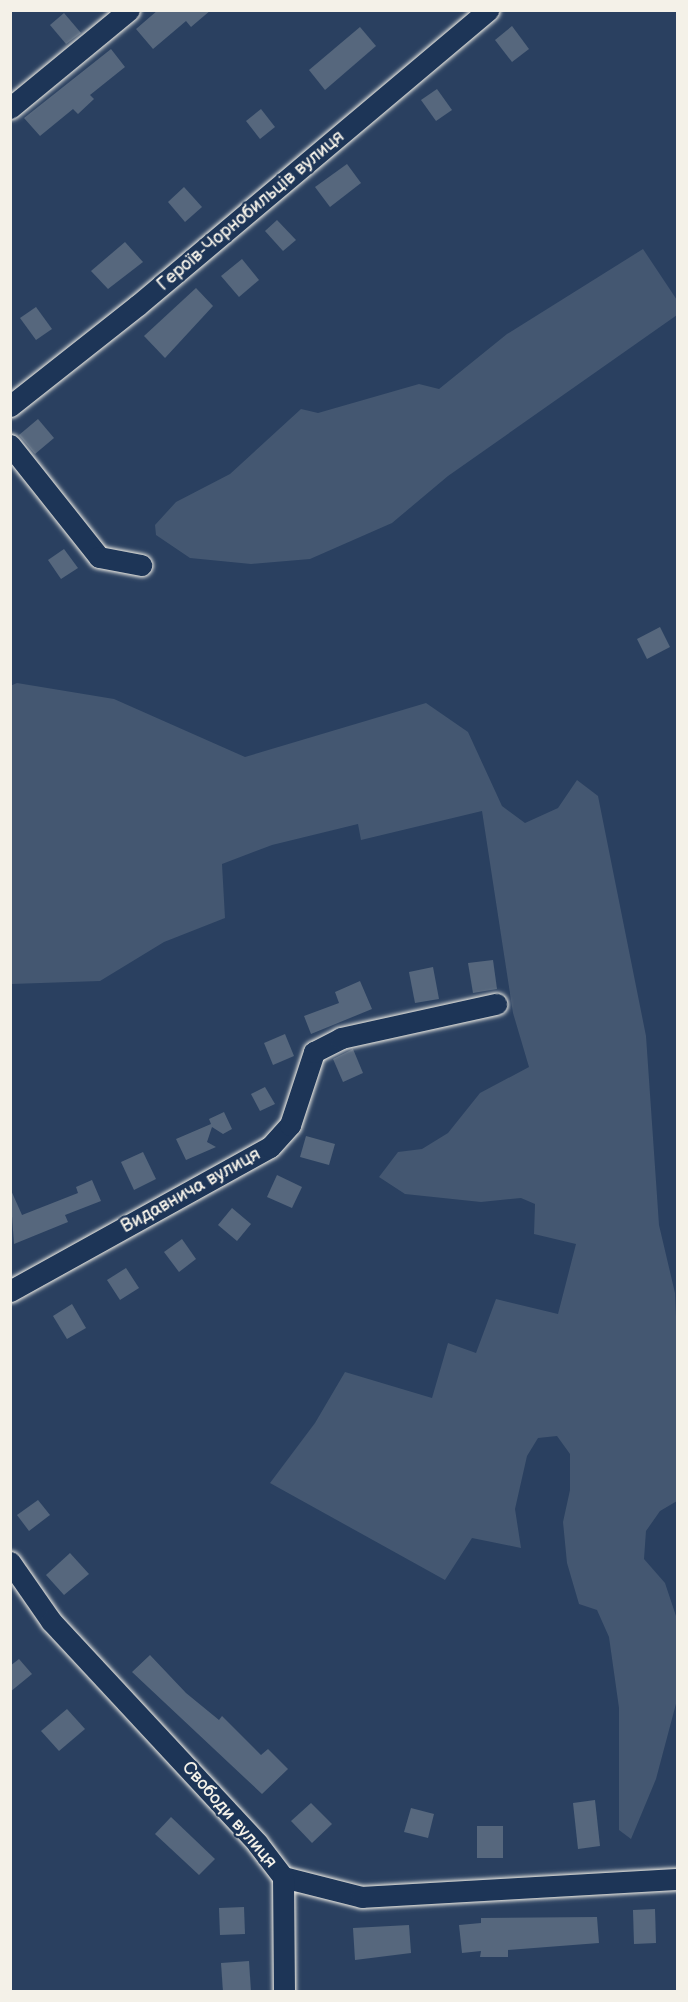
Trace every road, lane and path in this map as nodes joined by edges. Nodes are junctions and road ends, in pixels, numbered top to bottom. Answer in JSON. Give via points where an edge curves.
{"nodes":[{"id":1,"x":129,"y":10,"type":"edge"},
{"id":2,"x":488,"y":10,"type":"edge"},
{"id":3,"x":10,"y":108,"type":"edge"},
{"id":4,"x":10,"y":406,"type":"edge"},
{"id":5,"x":10,"y":445,"type":"edge"},
{"id":6,"x":141,"y":565,"type":"dead end"},
{"id":7,"x":496,"y":1004,"type":"dead end"},
{"id":8,"x":10,"y":1291,"type":"edge"},
{"id":9,"x":10,"y":1562,"type":"edge"},
{"id":10,"x":283,"y":1877,"type":"junction"},
{"id":11,"x":678,"y":1879,"type":"edge"},
{"id":12,"x":284,"y":1992,"type":"edge"}],
"edges":[{"from":1,"to":3,"type":"street"},
{"from":2,"to":4,"type":"street","name":"Героїв-Чорнобильців вулиця","via":[[138,305]]},
{"from":5,"to":6,"type":"street","via":[[99,557]]},
{"from":7,"to":8,"type":"street","name":"Видавнича вулиця","via":[[341,1038],[314,1052],[290,1125],[270,1147]]},
{"from":9,"to":10,"type":"street","name":"Свободи вулиця","via":[[51,1621],[257,1843]]},
{"from":10,"to":11,"type":"street","name":"Свободи вулиця","via":[[362,1897]]},
{"from":10,"to":12,"type":"street"}]}
